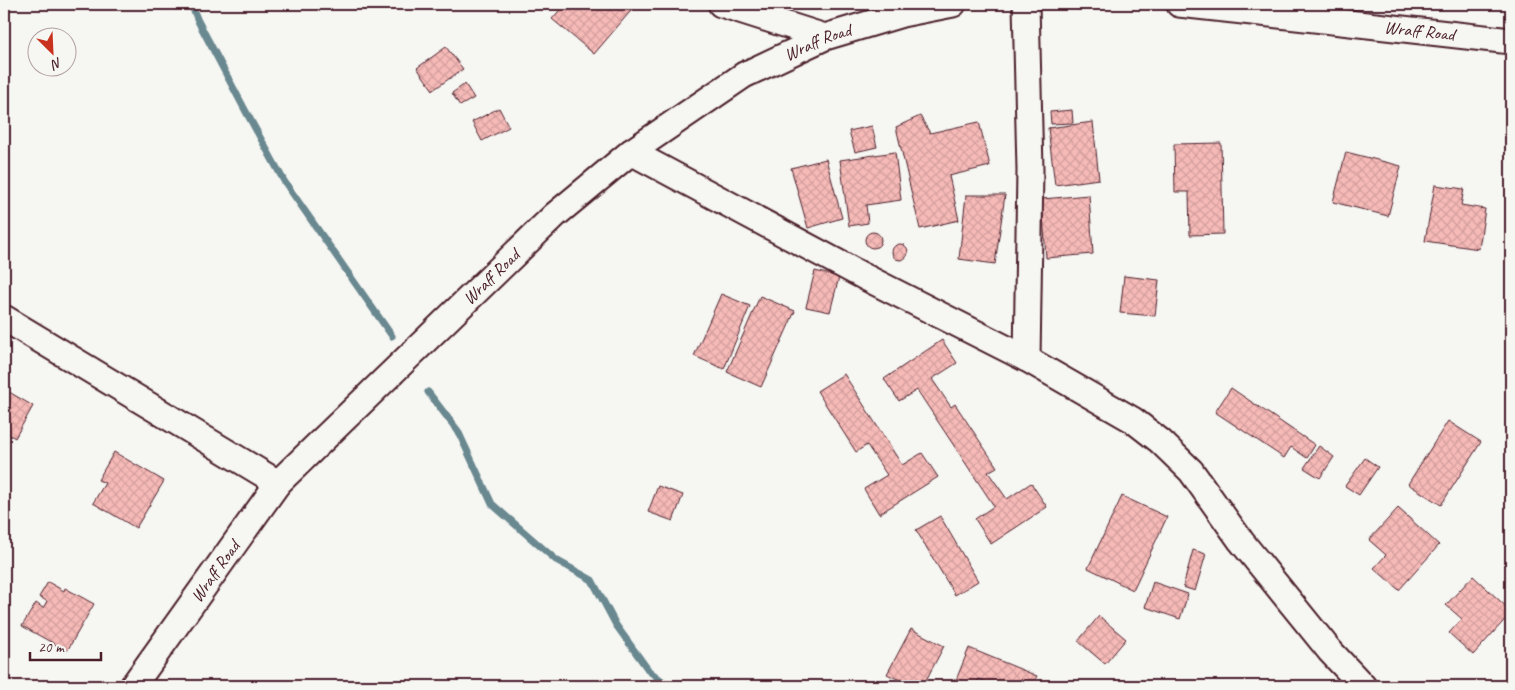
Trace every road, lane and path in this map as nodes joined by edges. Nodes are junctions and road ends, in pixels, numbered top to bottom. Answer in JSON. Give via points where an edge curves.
{"nodes":[{"id":1,"x":721,"y":4,"type":"edge"},
{"id":2,"x":953,"y":4,"type":"edge"},
{"id":3,"x":1026,"y":4,"type":"edge"},
{"id":4,"x":1179,"y":4,"type":"edge"},
{"id":5,"x":825,"y":37,"type":"junction"},
{"id":6,"x":1511,"y":41,"type":"edge"},
{"id":7,"x":631,"y":152,"type":"junction"},
{"id":8,"x":4,"y":318,"type":"edge"},
{"id":9,"x":1027,"y":359,"type":"junction"},
{"id":10,"x":278,"y":483,"type":"junction"},
{"id":11,"x":133,"y":686,"type":"edge"},
{"id":12,"x":1364,"y":686,"type":"edge"}],
"edges":[{"from":1,"to":5,"type":"street"},
{"from":2,"to":5,"type":"street","name":"Wraff Road","via":[[902,14]]},
{"from":3,"to":9,"type":"street","via":[[1030,170]]},
{"from":4,"to":6,"type":"street","name":"Wraff Road"},
{"from":5,"to":7,"type":"street","name":"Wraff Road","via":[[744,75]]},
{"from":7,"to":9,"type":"street"},
{"from":7,"to":10,"type":"street","name":"Wraff Road","via":[[555,215]]},
{"from":8,"to":10,"type":"street"},
{"from":9,"to":12,"type":"street","via":[[1132,420],[1191,471],[1241,541],[1330,651]]},
{"from":10,"to":11,"type":"street","name":"Wraff Road"}]}
